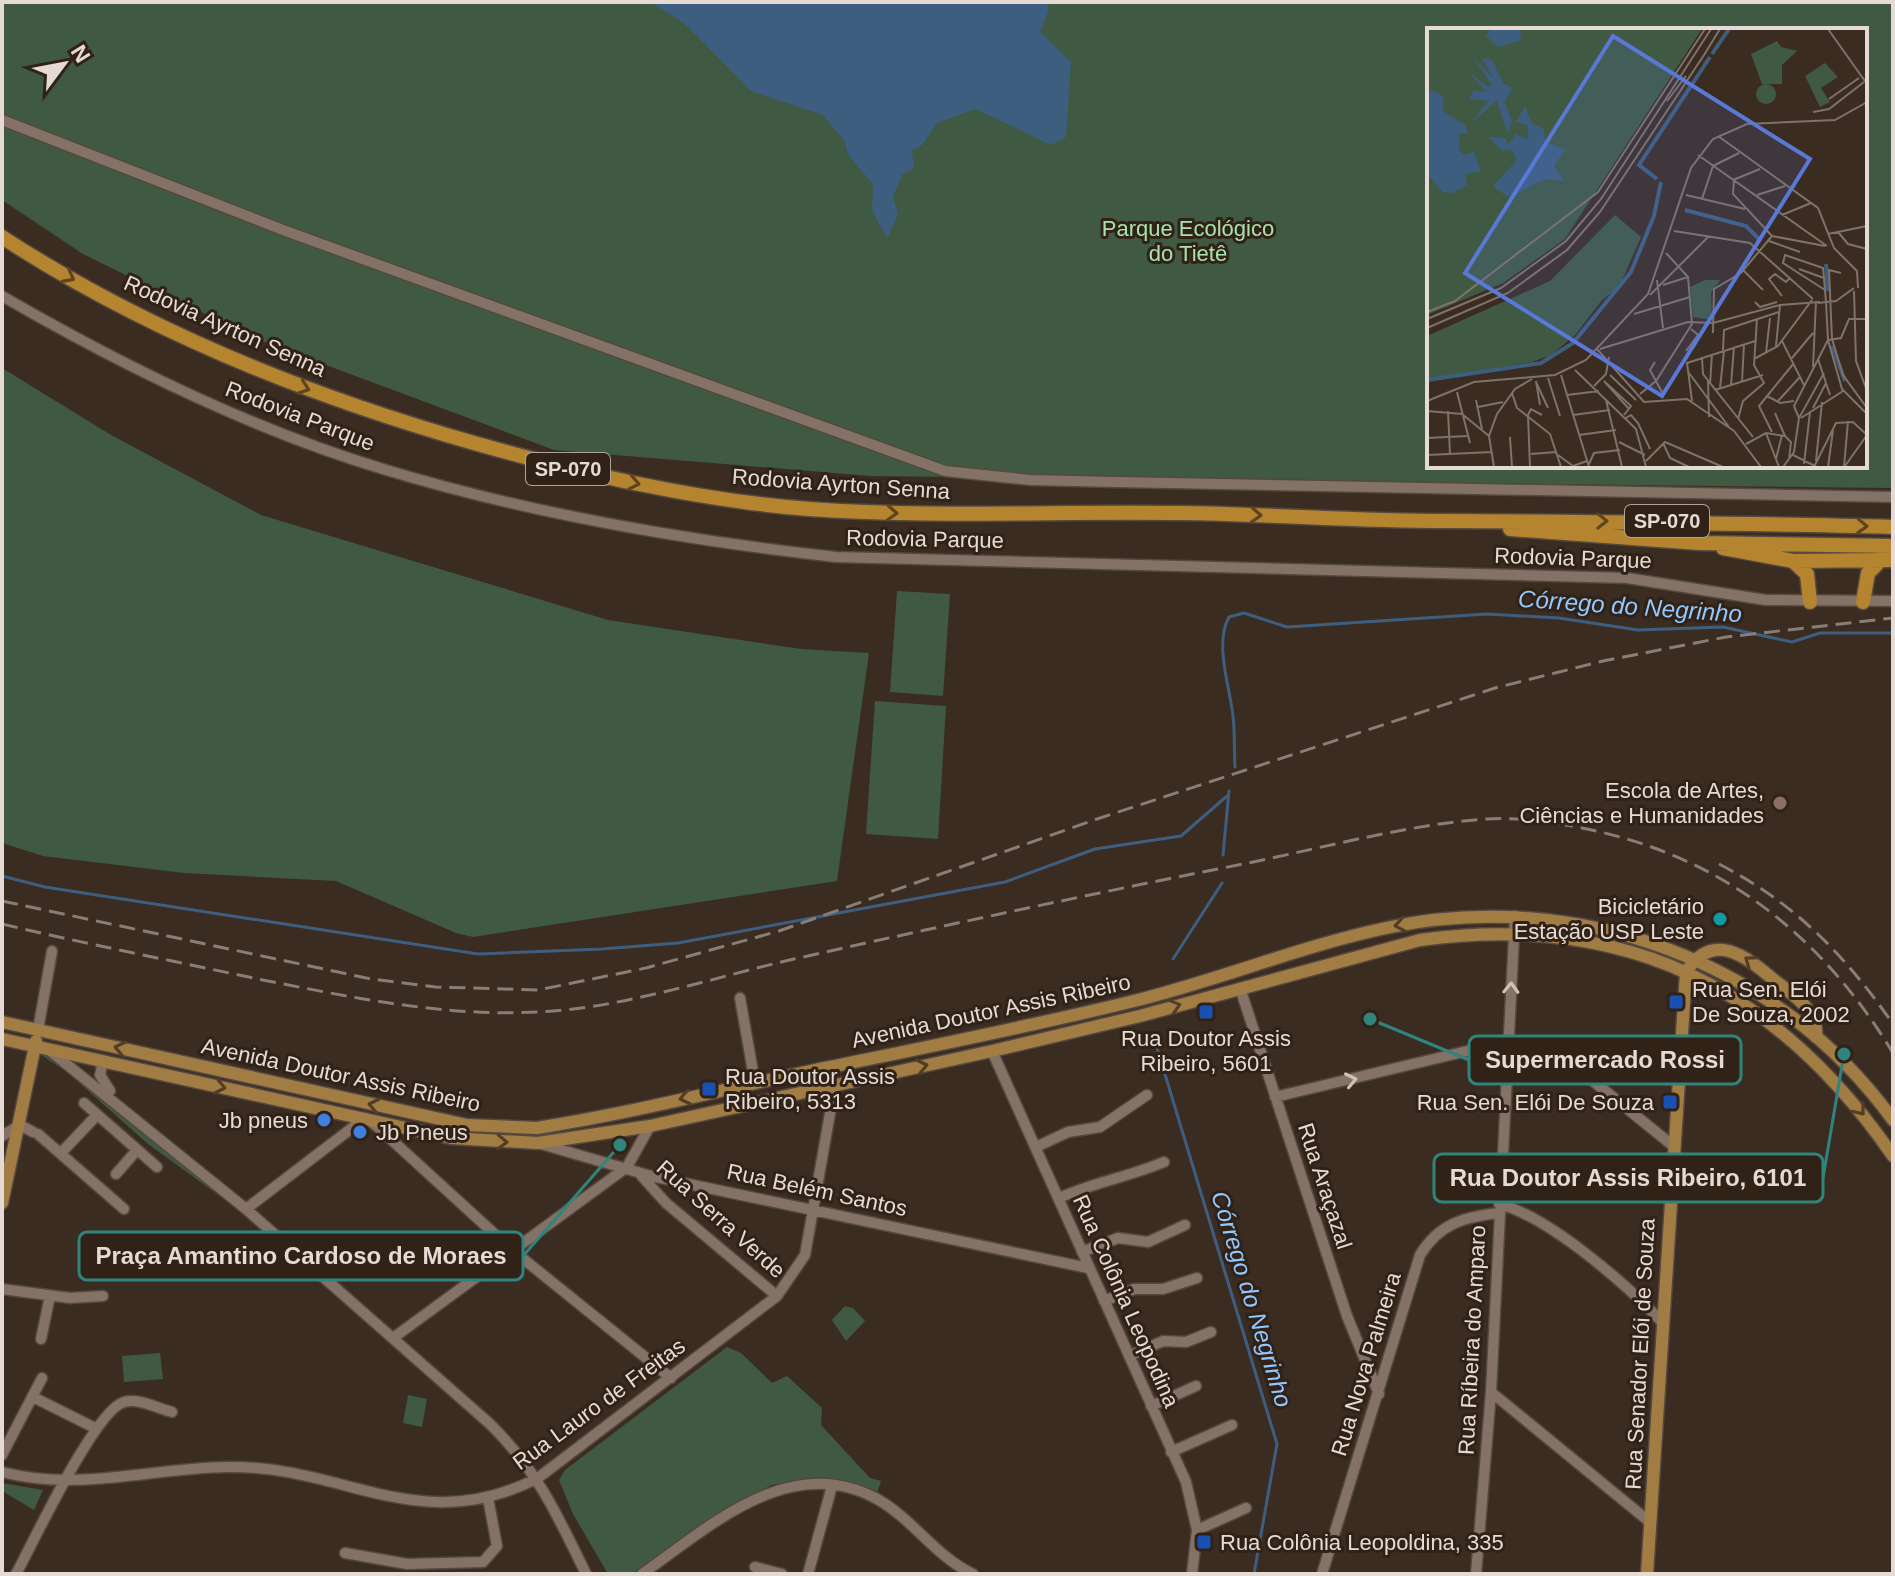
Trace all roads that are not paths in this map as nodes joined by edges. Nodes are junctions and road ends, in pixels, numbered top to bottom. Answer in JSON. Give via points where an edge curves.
{"nodes":[{"id":1,"x":2,"y":120,"type":"edge"},
{"id":2,"x":2,"y":237,"type":"edge"},
{"id":3,"x":2,"y":296,"type":"edge"},
{"id":4,"x":1893,"y":497,"type":"edge"},
{"id":5,"x":1440,"y":521,"type":"junction"},
{"id":6,"x":1893,"y":527,"type":"edge"},
{"id":7,"x":1699,"y":543,"type":"junction"},
{"id":8,"x":1893,"y":546,"type":"edge"},
{"id":9,"x":1887,"y":560,"type":"edge"},
{"id":10,"x":1793,"y":561,"type":"junction"},
{"id":11,"x":1893,"y":601,"type":"edge"},
{"id":12,"x":1810,"y":602,"type":"junction"},
{"id":13,"x":1863,"y":602,"type":"junction"},
{"id":14,"x":1515,"y":916,"type":"junction"},
{"id":15,"x":1513,"y":934,"type":"junction"},
{"id":16,"x":52,"y":951,"type":"dead end"},
{"id":17,"x":1694,"y":960,"type":"junction"},
{"id":18,"x":1686,"y":972,"type":"junction"},
{"id":19,"x":1702,"y":980,"type":"junction"},
{"id":20,"x":1240,"y":988,"type":"junction"},
{"id":21,"x":1687,"y":993,"type":"junction"},
{"id":22,"x":740,"y":998,"type":"dead end"},
{"id":23,"x":2,"y":1022,"type":"edge"},
{"id":24,"x":38,"y":1030,"type":"junction"},
{"id":25,"x":1816,"y":1037,"type":"junction"},
{"id":26,"x":2,"y":1039,"type":"edge"},
{"id":27,"x":1509,"y":1041,"type":"junction"},
{"id":28,"x":1792,"y":1041,"type":"junction"},
{"id":29,"x":35,"y":1046,"type":"junction"},
{"id":30,"x":48,"y":1049,"type":"junction"},
{"id":31,"x":992,"y":1051,"type":"junction"},
{"id":32,"x":103,"y":1061,"type":"junction"},
{"id":33,"x":755,"y":1083,"type":"junction"},
{"id":34,"x":835,"y":1085,"type":"junction"},
{"id":35,"x":1147,"y":1095,"type":"dead end"},
{"id":36,"x":1275,"y":1097,"type":"junction"},
{"id":37,"x":84,"y":1103,"type":"dead end"},
{"id":38,"x":122,"y":1105,"type":"junction"},
{"id":39,"x":97,"y":1115,"type":"junction"},
{"id":40,"x":367,"y":1119,"type":"junction"},
{"id":41,"x":1893,"y":1120,"type":"edge"},
{"id":42,"x":20,"y":1125,"type":"junction"},
{"id":43,"x":650,"y":1126,"type":"junction"},
{"id":44,"x":2,"y":1136,"type":"edge"},
{"id":45,"x":538,"y":1143,"type":"junction"},
{"id":46,"x":1672,"y":1145,"type":"junction"},
{"id":47,"x":1036,"y":1147,"type":"junction"},
{"id":48,"x":137,"y":1150,"type":"junction"},
{"id":49,"x":61,"y":1153,"type":"junction"},
{"id":50,"x":1893,"y":1156,"type":"edge"},
{"id":51,"x":1164,"y":1162,"type":"dead end"},
{"id":52,"x":157,"y":1167,"type":"dead end"},
{"id":53,"x":633,"y":1169,"type":"junction"},
{"id":54,"x":116,"y":1174,"type":"dead end"},
{"id":55,"x":1059,"y":1198,"type":"junction"},
{"id":56,"x":2,"y":1200,"type":"edge"},
{"id":57,"x":1499,"y":1208,"type":"junction"},
{"id":58,"x":124,"y":1209,"type":"dead end"},
{"id":59,"x":246,"y":1209,"type":"junction"},
{"id":60,"x":815,"y":1212,"type":"junction"},
{"id":61,"x":1185,"y":1225,"type":"dead end"},
{"id":62,"x":511,"y":1249,"type":"junction"},
{"id":63,"x":1082,"y":1252,"type":"junction"},
{"id":64,"x":1088,"y":1268,"type":"junction"},
{"id":65,"x":1197,"y":1278,"type":"dead end"},
{"id":66,"x":2,"y":1289,"type":"edge"},
{"id":67,"x":50,"y":1296,"type":"junction"},
{"id":68,"x":103,"y":1296,"type":"dead end"},
{"id":69,"x":777,"y":1296,"type":"junction"},
{"id":70,"x":1637,"y":1296,"type":"junction"},
{"id":71,"x":1104,"y":1301,"type":"junction"},
{"id":72,"x":1663,"y":1302,"type":"junction"},
{"id":73,"x":1661,"y":1321,"type":"junction"},
{"id":74,"x":1211,"y":1332,"type":"dead end"},
{"id":75,"x":393,"y":1338,"type":"junction"},
{"id":76,"x":41,"y":1339,"type":"dead end"},
{"id":77,"x":1129,"y":1356,"type":"junction"},
{"id":78,"x":42,"y":1378,"type":"dead end"},
{"id":79,"x":671,"y":1378,"type":"junction"},
{"id":80,"x":1196,"y":1386,"type":"dead end"},
{"id":81,"x":1491,"y":1392,"type":"junction"},
{"id":82,"x":1379,"y":1394,"type":"junction"},
{"id":83,"x":33,"y":1397,"type":"junction"},
{"id":84,"x":1151,"y":1406,"type":"junction"},
{"id":85,"x":172,"y":1412,"type":"dead end"},
{"id":86,"x":1232,"y":1425,"type":"dead end"},
{"id":87,"x":95,"y":1428,"type":"junction"},
{"id":88,"x":1171,"y":1452,"type":"junction"},
{"id":89,"x":2,"y":1455,"type":"edge"},
{"id":90,"x":2,"y":1472,"type":"edge"},
{"id":91,"x":538,"y":1478,"type":"junction"},
{"id":92,"x":67,"y":1482,"type":"junction"},
{"id":93,"x":832,"y":1486,"type":"junction"},
{"id":94,"x":488,"y":1498,"type":"junction"},
{"id":95,"x":1246,"y":1508,"type":"dead end"},
{"id":96,"x":1651,"y":1523,"type":"junction"},
{"id":97,"x":1197,"y":1530,"type":"junction"},
{"id":98,"x":345,"y":1553,"type":"dead end"},
{"id":99,"x":755,"y":1567,"type":"dead end"},
{"id":100,"x":16,"y":1574,"type":"edge"},
{"id":101,"x":586,"y":1574,"type":"edge"},
{"id":102,"x":642,"y":1574,"type":"edge"},
{"id":103,"x":782,"y":1574,"type":"edge"},
{"id":104,"x":808,"y":1574,"type":"edge"},
{"id":105,"x":973,"y":1574,"type":"edge"},
{"id":106,"x":1192,"y":1574,"type":"edge"},
{"id":107,"x":1322,"y":1574,"type":"edge"},
{"id":108,"x":1476,"y":1574,"type":"edge"},
{"id":109,"x":1647,"y":1574,"type":"edge"}],
"edges":[{"from":1,"to":4,"type":"street","via":[[283,230],[945,471],[1031,480]]},
{"from":2,"to":5,"type":"highway","name":"Rodovia Ayrton Senna","number":"SP-070","one_way":true,"via":[[153,321],[279,379],[412,425],[630,482],[807,509]]},
{"from":3,"to":12,"type":"street","name":"Rodovia Parque","via":[[117,359],[223,408],[381,468],[500,502],[711,543],[836,557],[1627,578]]},
{"from":5,"to":6,"type":"highway","name":"Rodovia Ayrton Senna","number":"SP-070","one_way":true},
{"from":5,"to":7,"type":"highway","name":"Rodovia Ayrton Senna","number":"SP-070"},
{"from":7,"to":8,"type":"highway","name":"Rodovia Ayrton Senna","number":"SP-070"},
{"from":7,"to":10,"type":"highway"},
{"from":9,"to":10,"type":"highway"},
{"from":9,"to":13,"type":"highway","via":[[1868,573]]},
{"from":10,"to":12,"type":"highway","via":[[1807,574]]},
{"from":11,"to":13,"type":"street","name":"Rodovia Parque"},
{"from":12,"to":13,"type":"street","name":"Rodovia Parque"},
{"from":14,"to":15,"type":"street","name":"Rua Ríbeira do Amparo"},
{"from":14,"to":17,"type":"main road","name":"Avenida Doutor Assis Ribeiro","via":[[1595,925]]},
{"from":14,"to":33,"type":"main road","name":"Avenida Doutor Assis Ribeiro","one_way":true,"via":[[1477,915],[1383,928],[1137,1000]]},
{"from":15,"to":18,"type":"main road","name":"Avenida Doutor Assis Ribeiro","via":[[1601,943]]},
{"from":15,"to":20,"type":"main road","name":"Avenida Doutor Assis Ribeiro","via":[[1420,940]]},
{"from":27,"to":15,"type":"street","name":"Rua Ríbeira do Amparo","one_way":true},
{"from":16,"to":24,"type":"street"},
{"from":17,"to":18,"type":"main road"},
{"from":17,"to":25,"type":"main road","name":"Avenida Doutor Assis Ribeiro"},
{"from":25,"to":17,"type":"main road","one_way":true,"via":[[1816,1022],[1801,1002],[1743,954],[1717,950]]},
{"from":18,"to":19,"type":"main road","name":"Avenida Doutor Assis Ribeiro"},
{"from":18,"to":21,"type":"main road","name":"Rua Senador Elói de Souza"},
{"from":19,"to":21,"type":"main road"},
{"from":19,"to":28,"type":"main road","name":"Avenida Doutor Assis Ribeiro"},
{"from":31,"to":20,"type":"main road","name":"Avenida Doutor Assis Ribeiro","one_way":true},
{"from":20,"to":36,"type":"street","name":"Rua Araçazal"},
{"from":21,"to":46,"type":"main road","name":"Rua Senador Elói de Souza"},
{"from":22,"to":33,"type":"street"},
{"from":23,"to":24,"type":"main road","name":"Avenida Doutor Assis Ribeiro"},
{"from":24,"to":29,"type":"main road"},
{"from":33,"to":24,"type":"main road","name":"Avenida Doutor Assis Ribeiro","one_way":true,"via":[[581,1121],[507,1128],[467,1125]]},
{"from":25,"to":28,"type":"main road"},
{"from":25,"to":41,"type":"main road","name":"Avenida Doutor Assis Ribeiro"},
{"from":26,"to":29,"type":"main road","name":"Avenida Doutor Assis Ribeiro"},
{"from":36,"to":27,"type":"street","one_way":true},
{"from":27,"to":46,"type":"street","via":[[1556,1051]]},
{"from":27,"to":57,"type":"street","name":"Rua Ríbeira do Amparo"},
{"from":28,"to":50,"type":"main road","name":"Avenida Doutor Assis Ribeiro","one_way":true,"via":[[1867,1118]]},
{"from":29,"to":30,"type":"main road","name":"Avenida Doutor Assis Ribeiro"},
{"from":29,"to":42,"type":"main road"},
{"from":30,"to":32,"type":"main road","name":"Avenida Doutor Assis Ribeiro"},
{"from":30,"to":38,"type":"street"},
{"from":34,"to":31,"type":"main road","name":"Avenida Doutor Assis Ribeiro","one_way":true},
{"from":31,"to":47,"type":"street","name":"Rua Colônia Leopodina"},
{"from":32,"to":38,"type":"street","via":[[100,1075]]},
{"from":32,"to":40,"type":"main road","name":"Avenida Doutor Assis Ribeiro","one_way":true},
{"from":34,"to":43,"type":"main road","name":"Avenida Doutor Assis Ribeiro"},
{"from":34,"to":60,"type":"street","name":"Rua Lauro de Freitas"},
{"from":35,"to":47,"type":"street","via":[[1100,1127],[1068,1132]]},
{"from":36,"to":82,"type":"street","name":"Rua Araçazal","via":[[1347,1316]]},
{"from":37,"to":39,"type":"street"},
{"from":38,"to":59,"type":"street"},
{"from":39,"to":48,"type":"street"},
{"from":39,"to":49,"type":"street"},
{"from":40,"to":45,"type":"main road","name":"Avenida Doutor Assis Ribeiro","one_way":true,"via":[[451,1138]]},
{"from":40,"to":59,"type":"street"},
{"from":40,"to":62,"type":"street"},
{"from":42,"to":44,"type":"street"},
{"from":42,"to":49,"type":"street"},
{"from":42,"to":56,"type":"main road"},
{"from":43,"to":45,"type":"main road","name":"Avenida Doutor Assis Ribeiro"},
{"from":43,"to":53,"type":"street"},
{"from":45,"to":53,"type":"street","name":"Rua Belém Santos"},
{"from":46,"to":72,"type":"main road","name":"Rua Senador Elói de Souza"},
{"from":47,"to":55,"type":"street","name":"Rua Colônia Leopodina"},
{"from":48,"to":52,"type":"street"},
{"from":48,"to":54,"type":"street"},
{"from":49,"to":58,"type":"street"},
{"from":51,"to":55,"type":"street"},
{"from":53,"to":60,"type":"street","name":"Rua Belém Santos"},
{"from":53,"to":62,"type":"street"},
{"from":53,"to":69,"type":"street","name":"Rua Serra Verde"},
{"from":55,"to":63,"type":"street","name":"Rua Colônia Leopodina"},
{"from":57,"to":70,"type":"street","via":[[1537,1219]]},
{"from":57,"to":81,"type":"street","name":"Rua Ríbeira do Amparo"},
{"from":57,"to":82,"type":"street","name":"Rua Nova Palmeira","via":[[1456,1221],[1427,1244],[1411,1277]]},
{"from":59,"to":75,"type":"street"},
{"from":60,"to":64,"type":"street","name":"Rua Belém Santos"},
{"from":60,"to":69,"type":"street","name":"Rua Lauro de Freitas","via":[[805,1255]]},
{"from":61,"to":63,"type":"street","via":[[1148,1242],[1118,1238]]},
{"from":62,"to":75,"type":"street"},
{"from":62,"to":79,"type":"street"},
{"from":63,"to":64,"type":"street","name":"Rua Colônia Leopodina"},
{"from":64,"to":71,"type":"street","name":"Rua Colônia Leopodina"},
{"from":65,"to":71,"type":"street","via":[[1163,1289],[1134,1289]]},
{"from":66,"to":67,"type":"street"},
{"from":67,"to":68,"type":"street"},
{"from":67,"to":76,"type":"street"},
{"from":69,"to":79,"type":"street","name":"Rua Lauro de Freitas"},
{"from":70,"to":72,"type":"street"},
{"from":70,"to":73,"type":"street"},
{"from":71,"to":77,"type":"street","name":"Rua Colônia Leopodina"},
{"from":72,"to":73,"type":"main road","name":"Rua Senador Elói de Souza"},
{"from":73,"to":96,"type":"main road","name":"Rua Senador Elói de Souza"},
{"from":74,"to":77,"type":"street","via":[[1186,1342],[1163,1341]]},
{"from":75,"to":91,"type":"street","via":[[490,1424]]},
{"from":77,"to":84,"type":"street","name":"Rua Colônia Leopodina"},
{"from":78,"to":83,"type":"street"},
{"from":79,"to":91,"type":"street","name":"Rua Lauro de Freitas"},
{"from":80,"to":84,"type":"street"},
{"from":81,"to":96,"type":"street"},
{"from":81,"to":108,"type":"street","name":"Rua Ríbeira do Amparo"},
{"from":82,"to":107,"type":"street","name":"Rua Nova Palmeira"},
{"from":83,"to":87,"type":"street"},
{"from":83,"to":89,"type":"street"},
{"from":84,"to":88,"type":"street","name":"Rua Colônia Leopodina"},
{"from":85,"to":87,"type":"street","via":[[123,1402]]},
{"from":86,"to":88,"type":"street"},
{"from":87,"to":92,"type":"street"},
{"from":88,"to":97,"type":"street","name":"Rua Colônia Leopodina","via":[[1186,1482]]},
{"from":90,"to":92,"type":"street","name":"Rua Lauro de Freitas"},
{"from":91,"to":94,"type":"street","name":"Rua Lauro de Freitas"},
{"from":91,"to":101,"type":"street"},
{"from":92,"to":94,"type":"street","name":"Rua Lauro de Freitas","via":[[258,1468],[420,1504]]},
{"from":92,"to":100,"type":"street"},
{"from":93,"to":102,"type":"street","via":[[776,1488],[751,1498]]},
{"from":93,"to":104,"type":"street"},
{"from":93,"to":105,"type":"street","via":[[878,1499]]},
{"from":94,"to":98,"type":"street","via":[[497,1546],[483,1562],[407,1564]]},
{"from":95,"to":97,"type":"street"},
{"from":96,"to":109,"type":"main road","name":"Rua Senador Elói de Souza"},
{"from":97,"to":106,"type":"street","name":"Rua Colônia Leopodina"},
{"from":99,"to":103,"type":"street"}]}
